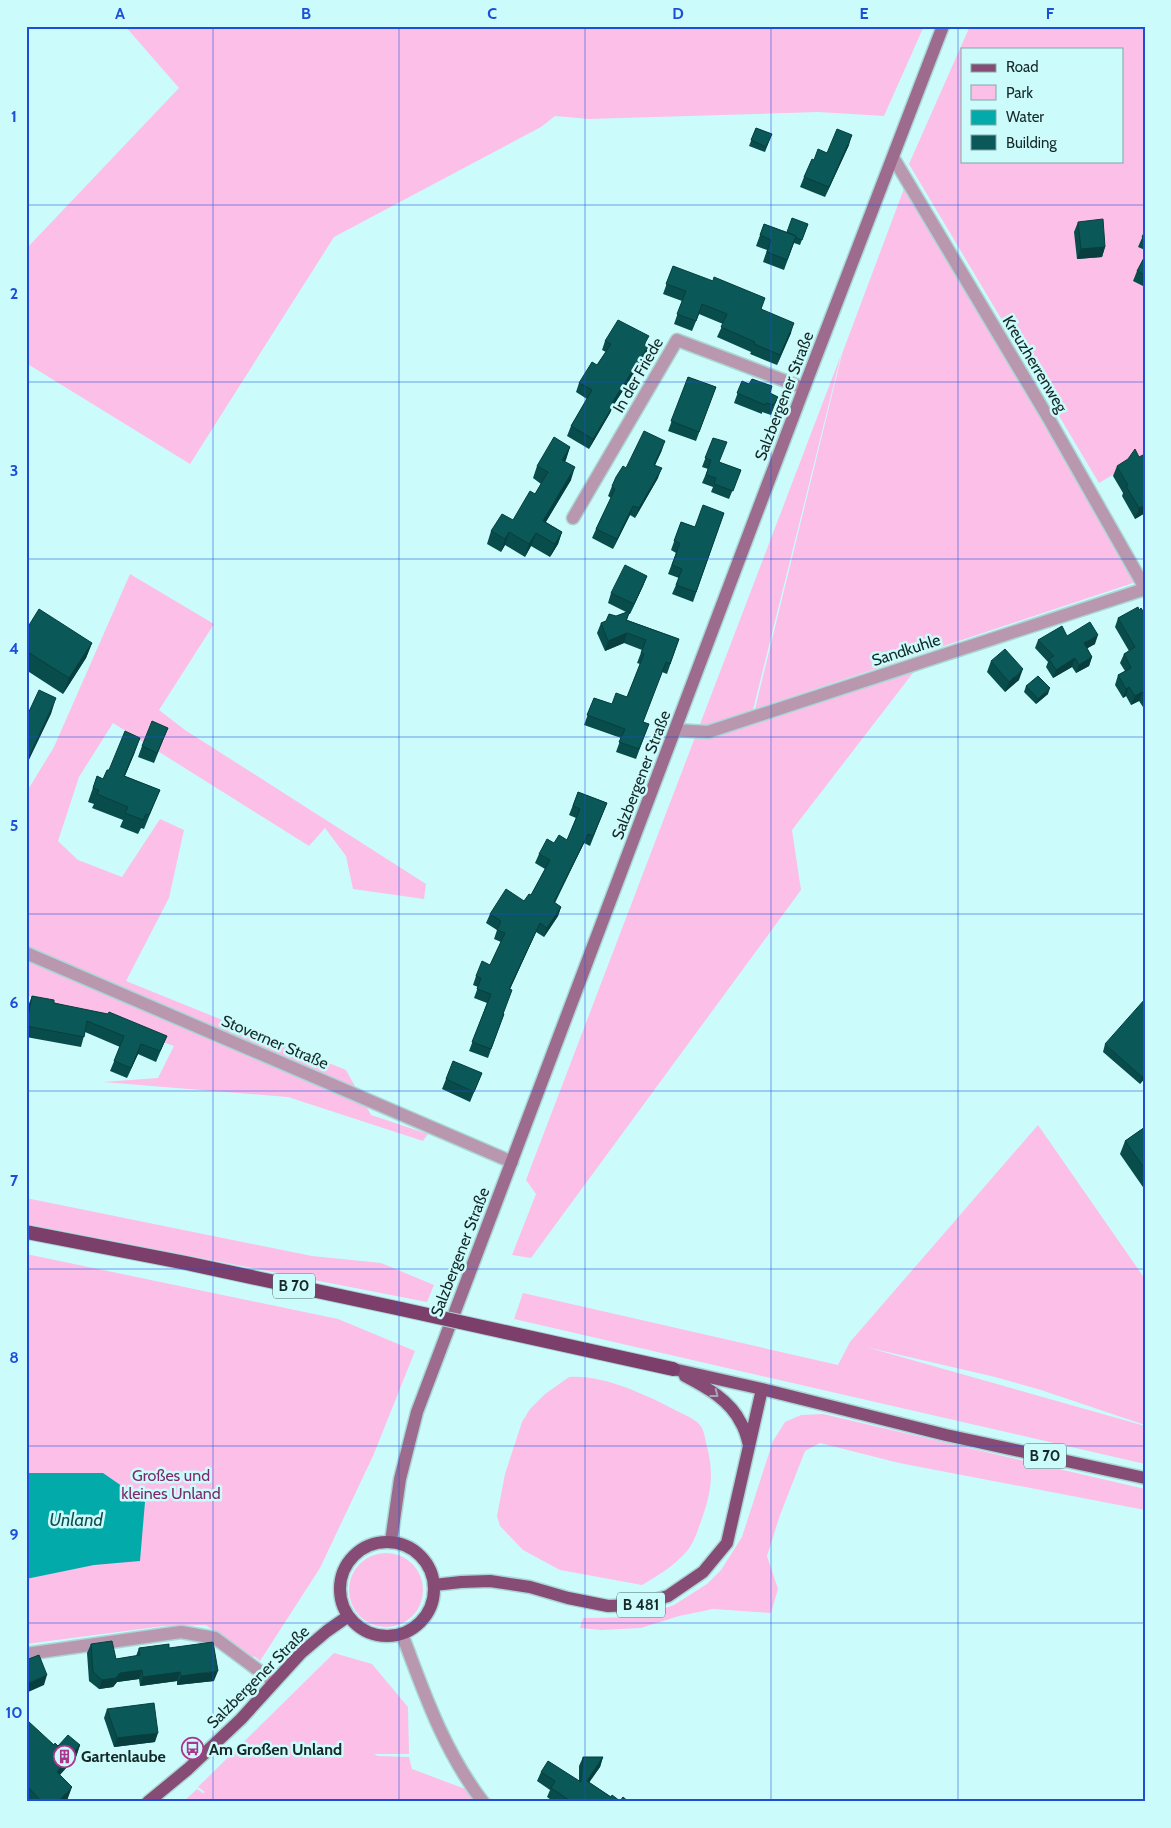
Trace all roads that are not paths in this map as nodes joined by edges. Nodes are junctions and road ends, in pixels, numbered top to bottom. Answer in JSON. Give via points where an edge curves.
{"nodes":[{"id":1,"x":943,"y":26,"type":"edge"},
{"id":2,"x":894,"y":158,"type":"junction"},
{"id":3,"x":804,"y":388,"type":"junction"},
{"id":4,"x":573,"y":518,"type":"dead end"},
{"id":5,"x":1145,"y":589,"type":"edge"},
{"id":6,"x":675,"y":730,"type":"junction"},
{"id":7,"x":26,"y":952,"type":"edge"},
{"id":8,"x":512,"y":1162,"type":"junction"},
{"id":9,"x":26,"y":1232,"type":"edge"},
{"id":10,"x":673,"y":1369,"type":"junction"},
{"id":11,"x":762,"y":1389,"type":"junction"},
{"id":12,"x":749,"y":1445,"type":"junction"},
{"id":13,"x":1145,"y":1478,"type":"edge"},
{"id":14,"x":391,"y":1542,"type":"junction"},
{"id":15,"x":434,"y":1585,"type":"junction"},
{"id":16,"x":347,"y":1616,"type":"junction"},
{"id":17,"x":402,"y":1634,"type":"junction"},
{"id":18,"x":26,"y":1654,"type":"edge"},
{"id":19,"x":274,"y":1682,"type":"junction"},
{"id":20,"x":148,"y":1802,"type":"edge"},
{"id":21,"x":483,"y":1802,"type":"edge"}],
"edges":[{"from":1,"to":2,"type":"main road","name":"Salzbergener Straße"},
{"from":2,"to":3,"type":"main road","name":"Salzbergener Straße"},
{"from":2,"to":5,"type":"street","name":"Kreuzherrenweg","via":[[1049,419]]},
{"from":3,"to":4,"type":"street","name":"In der Friede","via":[[676,340]]},
{"from":3,"to":6,"type":"main road","name":"Salzbergener Straße"},
{"from":5,"to":6,"type":"street","name":"Sandkuhle","via":[[708,732]]},
{"from":6,"to":8,"type":"main road","name":"Salzbergener Straße"},
{"from":7,"to":8,"type":"street","name":"Stoverner Straße"},
{"from":8,"to":14,"type":"main road","name":"Salzbergener Straße","via":[[417,1412],[400,1479]]},
{"from":9,"to":10,"type":"highway","number":"B 70","bridge":true,"via":[[196,1265]]},
{"from":10,"to":11,"type":"main road","number":"B 70"},
{"from":10,"to":12,"type":"main road","number":"B 70","one_way":true,"via":[[706,1387],[733,1410],[742,1423]]},
{"from":11,"to":12,"type":"main road","number":"B 481"},
{"from":11,"to":13,"type":"main road","number":"B 70","via":[[946,1435]]},
{"from":12,"to":15,"type":"main road","number":"B 481","via":[[727,1543],[704,1572],[668,1596],[639,1605],[608,1606],[530,1586],[490,1581]]},
{"from":14,"to":15,"type":"main road","via":[[404,1544],[425,1560]]},
{"from":14,"to":16,"type":"main road","via":[[373,1543],[357,1552],[345,1565],[339,1582],[340,1600]]},
{"from":15,"to":17,"type":"main road","via":[[432,1604],[423,1620]]},
{"from":16,"to":17,"type":"main road","via":[[356,1626],[372,1634],[390,1637]]},
{"from":16,"to":19,"type":"main road","name":"Salzbergener Straße","via":[[301,1653]]},
{"from":17,"to":21,"type":"street","via":[[434,1720],[455,1761]]},
{"from":18,"to":19,"type":"street","via":[[181,1632],[215,1638]]},
{"from":19,"to":20,"type":"main road","name":"Salzbergener Straße","via":[[207,1752]]}]}
